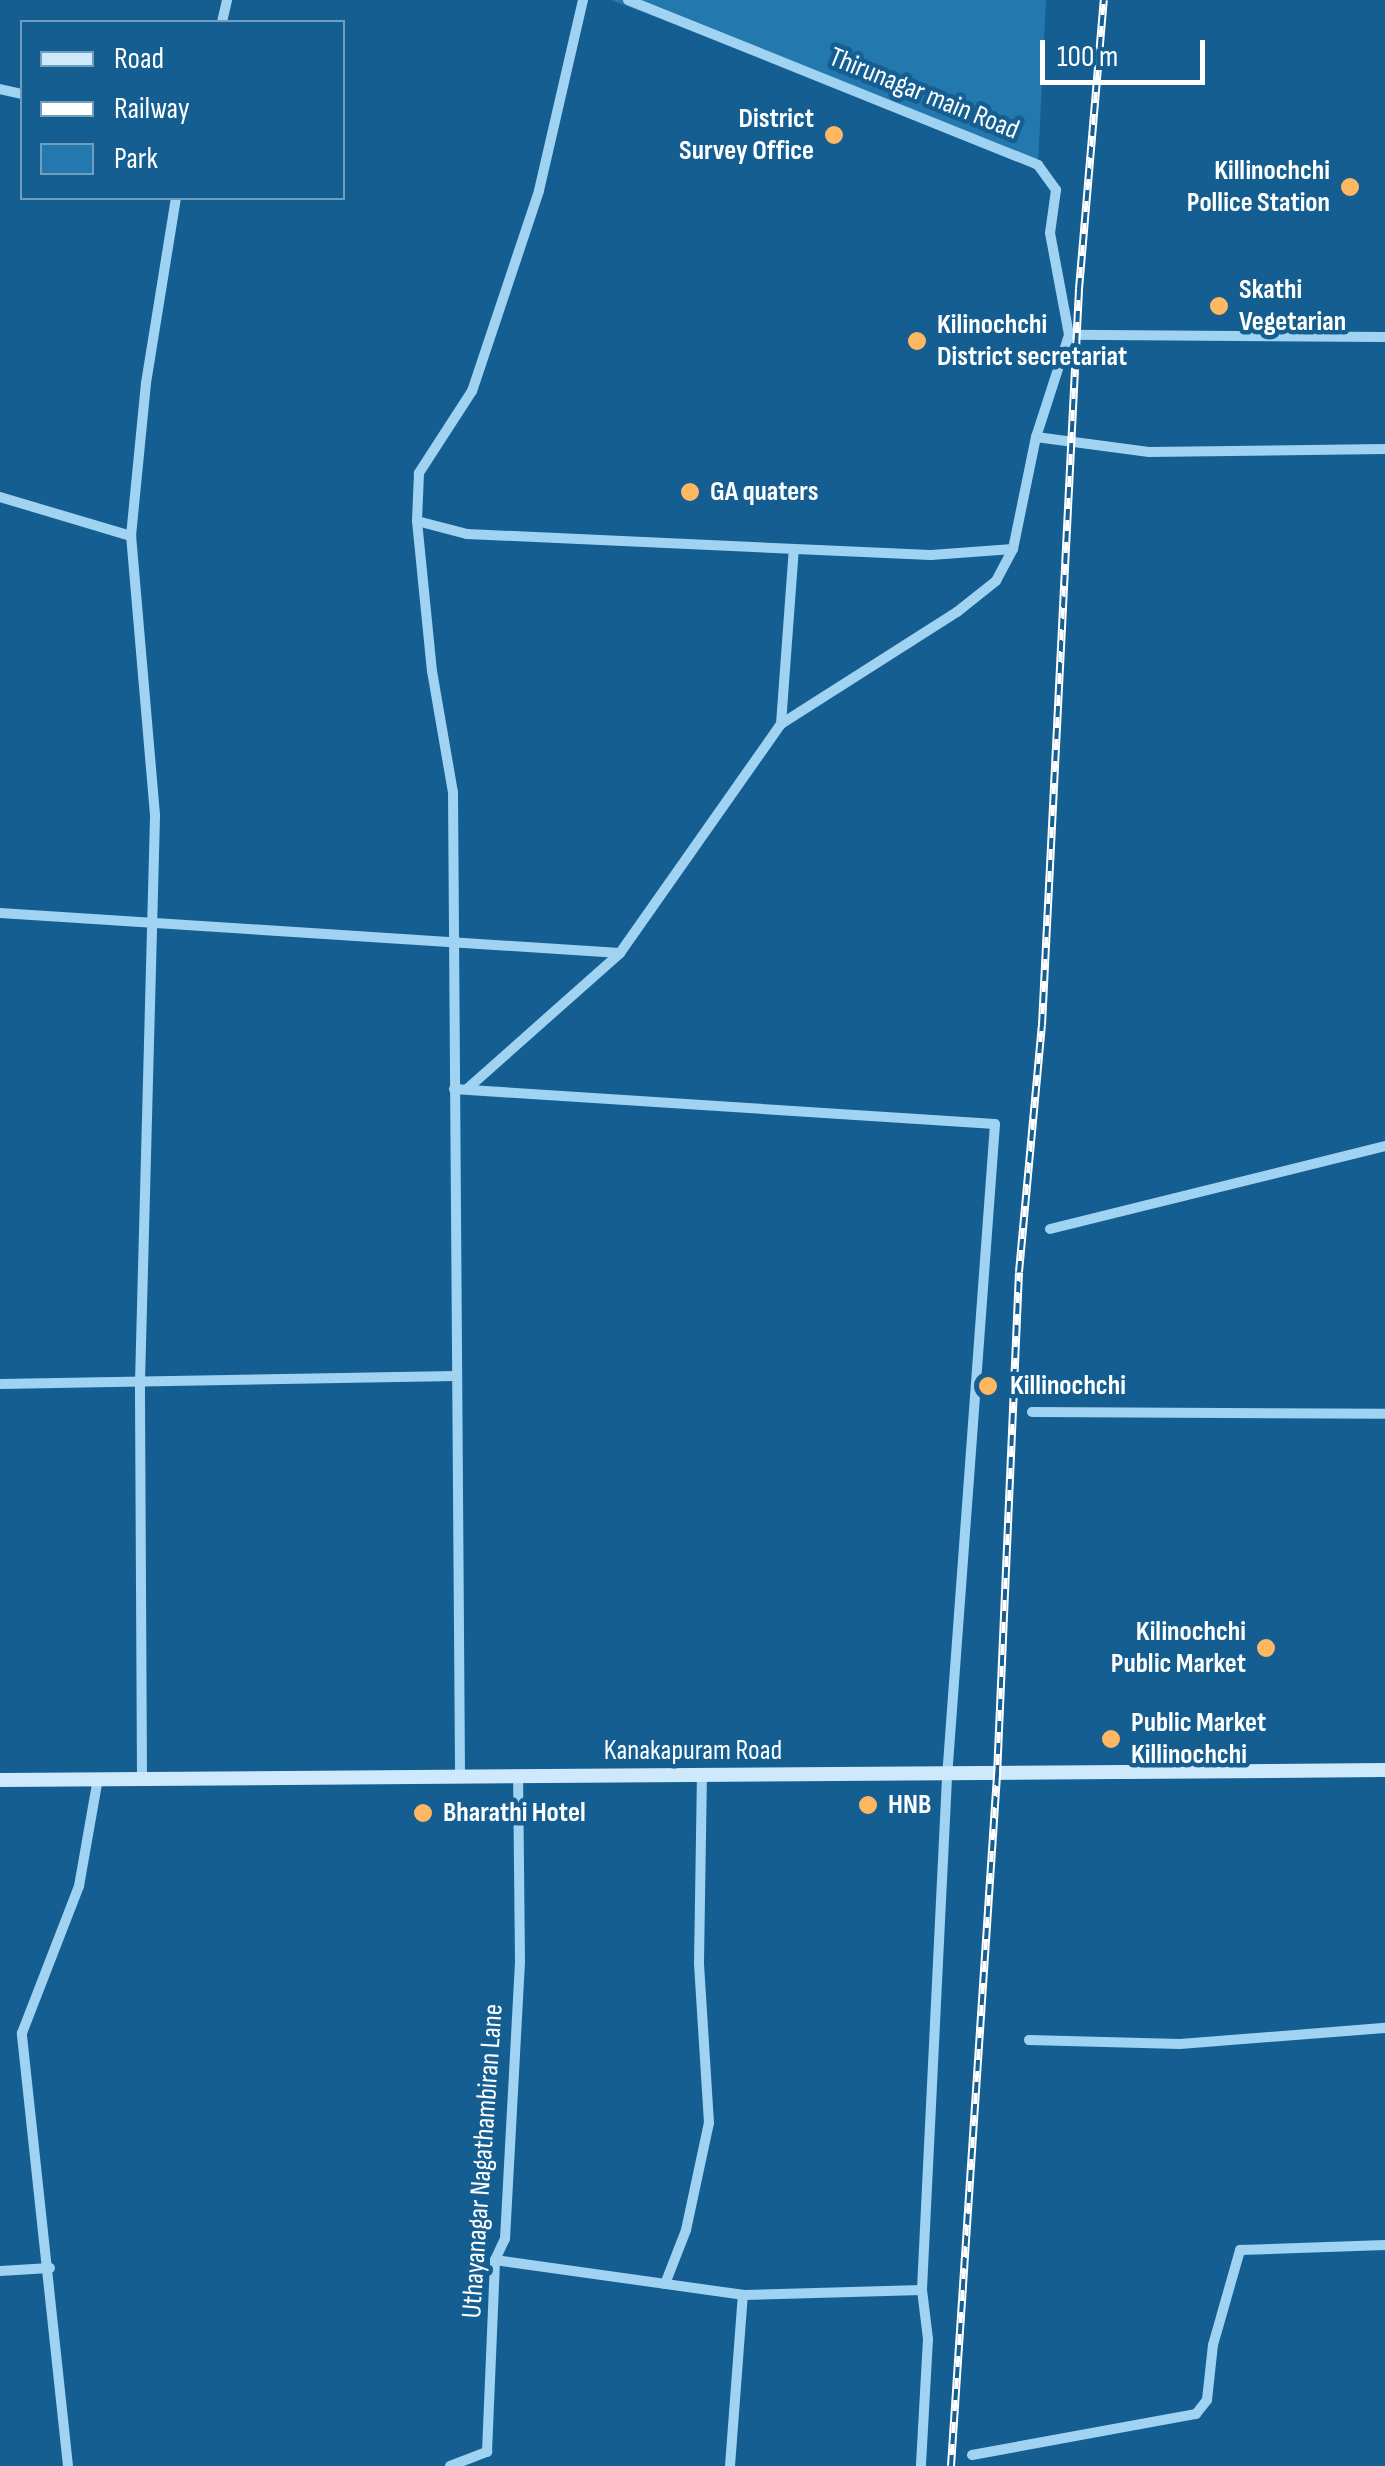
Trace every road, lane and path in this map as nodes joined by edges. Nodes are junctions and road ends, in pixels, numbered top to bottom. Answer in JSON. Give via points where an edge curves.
{"nodes":[{"id":1,"x":582,"y":0,"type":"edge"},
{"id":2,"x":628,"y":0,"type":"edge"},
{"id":3,"x":0,"y":89,"type":"edge"},
{"id":4,"x":0,"y":99,"type":"edge"},
{"id":5,"x":176,"y":200,"type":"edge"},
{"id":6,"x":1069,"y":335,"type":"junction"},
{"id":7,"x":1385,"y":337,"type":"edge"},
{"id":8,"x":1036,"y":437,"type":"junction"},
{"id":9,"x":1385,"y":449,"type":"edge"},
{"id":10,"x":0,"y":497,"type":"edge"},
{"id":11,"x":417,"y":521,"type":"junction"},
{"id":12,"x":131,"y":536,"type":"junction"},
{"id":13,"x":794,"y":548,"type":"junction"},
{"id":14,"x":1013,"y":549,"type":"junction"},
{"id":15,"x":781,"y":724,"type":"junction"},
{"id":16,"x":0,"y":913,"type":"edge"},
{"id":17,"x":152,"y":922,"type":"junction"},
{"id":18,"x":452,"y":945,"type":"junction"},
{"id":19,"x":620,"y":952,"type":"junction"},
{"id":20,"x":454,"y":1088,"type":"junction"},
{"id":21,"x":467,"y":1090,"type":"junction"},
{"id":22,"x":1385,"y":1146,"type":"edge"},
{"id":23,"x":1050,"y":1228,"type":"dead end"},
{"id":24,"x":456,"y":1376,"type":"junction"},
{"id":25,"x":140,"y":1382,"type":"junction"},
{"id":26,"x":0,"y":1384,"type":"edge"},
{"id":27,"x":1032,"y":1412,"type":"dead end"},
{"id":28,"x":1385,"y":1414,"type":"edge"},
{"id":29,"x":1385,"y":1770,"type":"edge"},
{"id":30,"x":518,"y":1774,"type":"junction"},
{"id":31,"x":460,"y":1775,"type":"junction"},
{"id":32,"x":702,"y":1777,"type":"junction"},
{"id":33,"x":98,"y":1778,"type":"junction"},
{"id":34,"x":142,"y":1778,"type":"junction"},
{"id":35,"x":947,"y":1778,"type":"junction"},
{"id":36,"x":0,"y":1780,"type":"edge"},
{"id":37,"x":1385,"y":2028,"type":"edge"},
{"id":38,"x":1029,"y":2040,"type":"dead end"},
{"id":39,"x":1385,"y":2245,"type":"edge"},
{"id":40,"x":495,"y":2260,"type":"junction"},
{"id":41,"x":50,"y":2268,"type":"junction"},
{"id":42,"x":0,"y":2270,"type":"edge"},
{"id":43,"x":665,"y":2284,"type":"junction"},
{"id":44,"x":922,"y":2290,"type":"junction"},
{"id":45,"x":743,"y":2295,"type":"junction"},
{"id":46,"x":972,"y":2455,"type":"dead end"},
{"id":47,"x":726,"y":2465,"type":"edge"},
{"id":48,"x":68,"y":2466,"type":"edge"},
{"id":49,"x":450,"y":2466,"type":"edge"},
{"id":50,"x":921,"y":2466,"type":"edge"}],
"edges":[{"from":1,"to":11,"type":"street","via":[[540,190],[472,392],[419,472]]},
{"from":2,"to":6,"type":"street","name":"Thirunagar main Road","via":[[1038,165],[1056,190],[1050,232]]},
{"from":3,"to":4,"type":"street"},
{"from":5,"to":12,"type":"street"},
{"from":6,"to":7,"type":"street"},
{"from":6,"to":8,"type":"street"},
{"from":8,"to":9,"type":"street","via":[[1149,452]]},
{"from":8,"to":14,"type":"street"},
{"from":10,"to":12,"type":"street"},
{"from":11,"to":13,"type":"street","via":[[467,534]]},
{"from":11,"to":18,"type":"street","via":[[453,792]]},
{"from":12,"to":17,"type":"street","via":[[154,815]]},
{"from":13,"to":14,"type":"street","via":[[931,555]]},
{"from":13,"to":15,"type":"street"},
{"from":14,"to":15,"type":"street","via":[[996,581],[957,612]]},
{"from":15,"to":19,"type":"street"},
{"from":16,"to":17,"type":"street"},
{"from":17,"to":18,"type":"street"},
{"from":17,"to":25,"type":"street"},
{"from":18,"to":19,"type":"street"},
{"from":18,"to":20,"type":"street"},
{"from":19,"to":21,"type":"street"},
{"from":20,"to":21,"type":"street"},
{"from":20,"to":24,"type":"street"},
{"from":21,"to":35,"type":"street","via":[[996,1124]]},
{"from":22,"to":23,"type":"street"},
{"from":24,"to":25,"type":"street"},
{"from":24,"to":31,"type":"street"},
{"from":25,"to":26,"type":"street"},
{"from":25,"to":34,"type":"street"},
{"from":27,"to":28,"type":"street"},
{"from":29,"to":35,"type":"street","name":"Kanakapuram Road"},
{"from":30,"to":31,"type":"street","name":"Kanakapuram Road"},
{"from":30,"to":32,"type":"street","name":"Kanakapuram Road"},
{"from":30,"to":40,"type":"street","name":"Uthayanagar Nagathambiran Lane","via":[[520,1961],[505,2239]]},
{"from":31,"to":34,"type":"street","name":"Kanakapuram Road"},
{"from":32,"to":35,"type":"street","name":"Kanakapuram Road"},
{"from":32,"to":43,"type":"street","via":[[699,1963],[709,2122],[686,2230]]},
{"from":33,"to":34,"type":"street","name":"Kanakapuram Road"},
{"from":33,"to":36,"type":"street","name":"Kanakapuram Road"},
{"from":33,"to":41,"type":"street","via":[[79,1886],[22,2033]]},
{"from":35,"to":44,"type":"street"},
{"from":37,"to":38,"type":"street","via":[[1180,2044]]},
{"from":39,"to":46,"type":"street","via":[[1240,2250],[1213,2345],[1207,2400],[1196,2414]]},
{"from":40,"to":43,"type":"street"},
{"from":40,"to":49,"type":"street","name":"Uthayanagar Nagathambiran Lane","via":[[487,2452]]},
{"from":41,"to":42,"type":"street"},
{"from":41,"to":48,"type":"street"},
{"from":43,"to":45,"type":"street"},
{"from":44,"to":45,"type":"street"},
{"from":44,"to":50,"type":"street","via":[[928,2339]]},
{"from":45,"to":47,"type":"street"}]}
